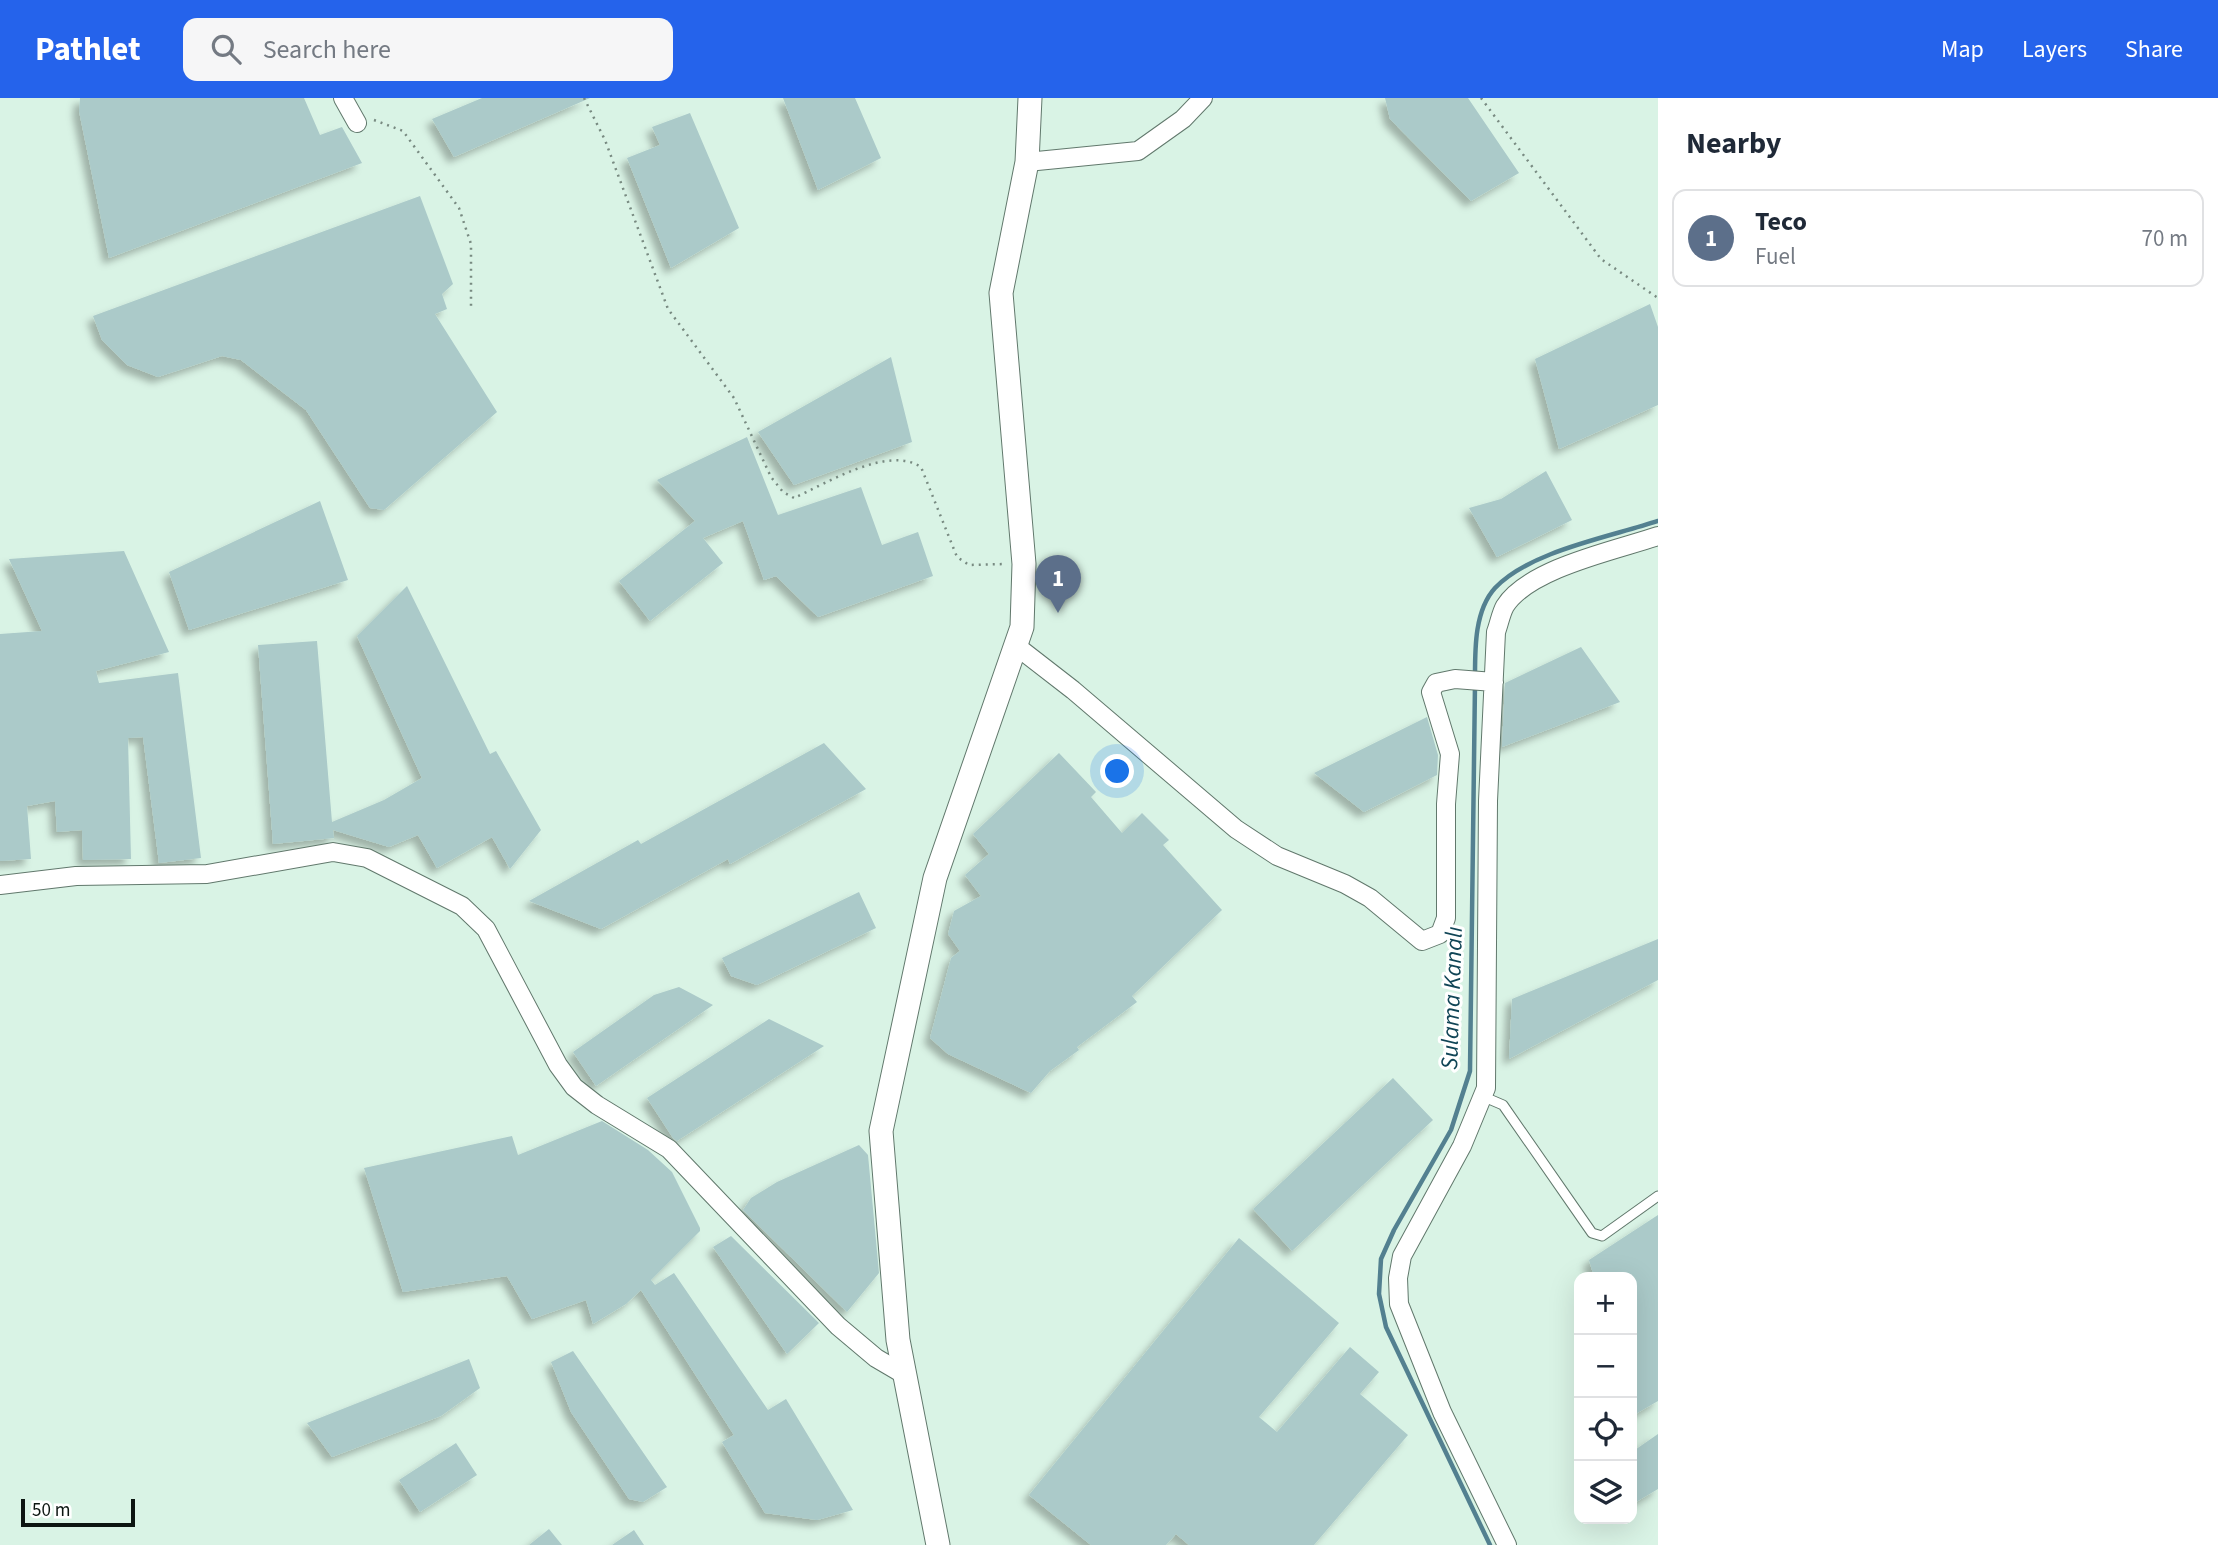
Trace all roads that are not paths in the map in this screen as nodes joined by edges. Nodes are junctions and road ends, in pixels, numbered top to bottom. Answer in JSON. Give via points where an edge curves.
{"nodes":[{"id":1,"x":343,"y":98,"type":"edge"},
{"id":2,"x":1030,"y":98,"type":"edge"},
{"id":3,"x":1203,"y":98,"type":"edge"},
{"id":4,"x":357,"y":123,"type":"road end"},
{"id":5,"x":1027,"y":162,"type":"junction"},
{"id":6,"x":1658,"y":536,"type":"edge"},
{"id":7,"x":1015,"y":645,"type":"junction"},
{"id":8,"x":1481,"y":681,"type":"junction"},
{"id":9,"x":0,"y":885,"type":"edge"},
{"id":10,"x":1482,"y":1096,"type":"junction"},
{"id":11,"x":1658,"y":1196,"type":"edge"},
{"id":12,"x":905,"y":1375,"type":"junction"},
{"id":13,"x":938,"y":1545,"type":"edge"},
{"id":14,"x":1507,"y":1545,"type":"edge"}],
"edges":[{"from":1,"to":4,"type":"street"},
{"from":2,"to":5,"type":"street"},
{"from":3,"to":5,"type":"street","via":[[1183,119],[1138,150]]},
{"from":5,"to":7,"type":"street","via":[[1002,293],[1024,564],[1021,627]]},
{"from":6,"to":8,"type":"street","via":[[1559,569],[1525,587],[1505,606]]},
{"from":7,"to":8,"type":"street","via":[[1236,830],[1277,856],[1370,898],[1422,941],[1440,934],[1446,918],[1450,754],[1431,692],[1436,683]]},
{"from":7,"to":12,"type":"street","via":[[935,878],[881,1131],[898,1340]]},
{"from":8,"to":10,"type":"street","via":[[1488,801],[1488,1013]]},
{"from":9,"to":12,"type":"street","via":[[76,876],[207,874],[333,852],[367,858],[462,906],[486,929],[574,1087],[668,1149],[838,1326]]},
{"from":10,"to":11,"type":"lane","via":[[1503,1105],[1592,1233],[1602,1236]]},
{"from":10,"to":14,"type":"street","via":[[1462,1146],[1402,1256],[1399,1304],[1442,1412]]},
{"from":12,"to":13,"type":"street"}]}
